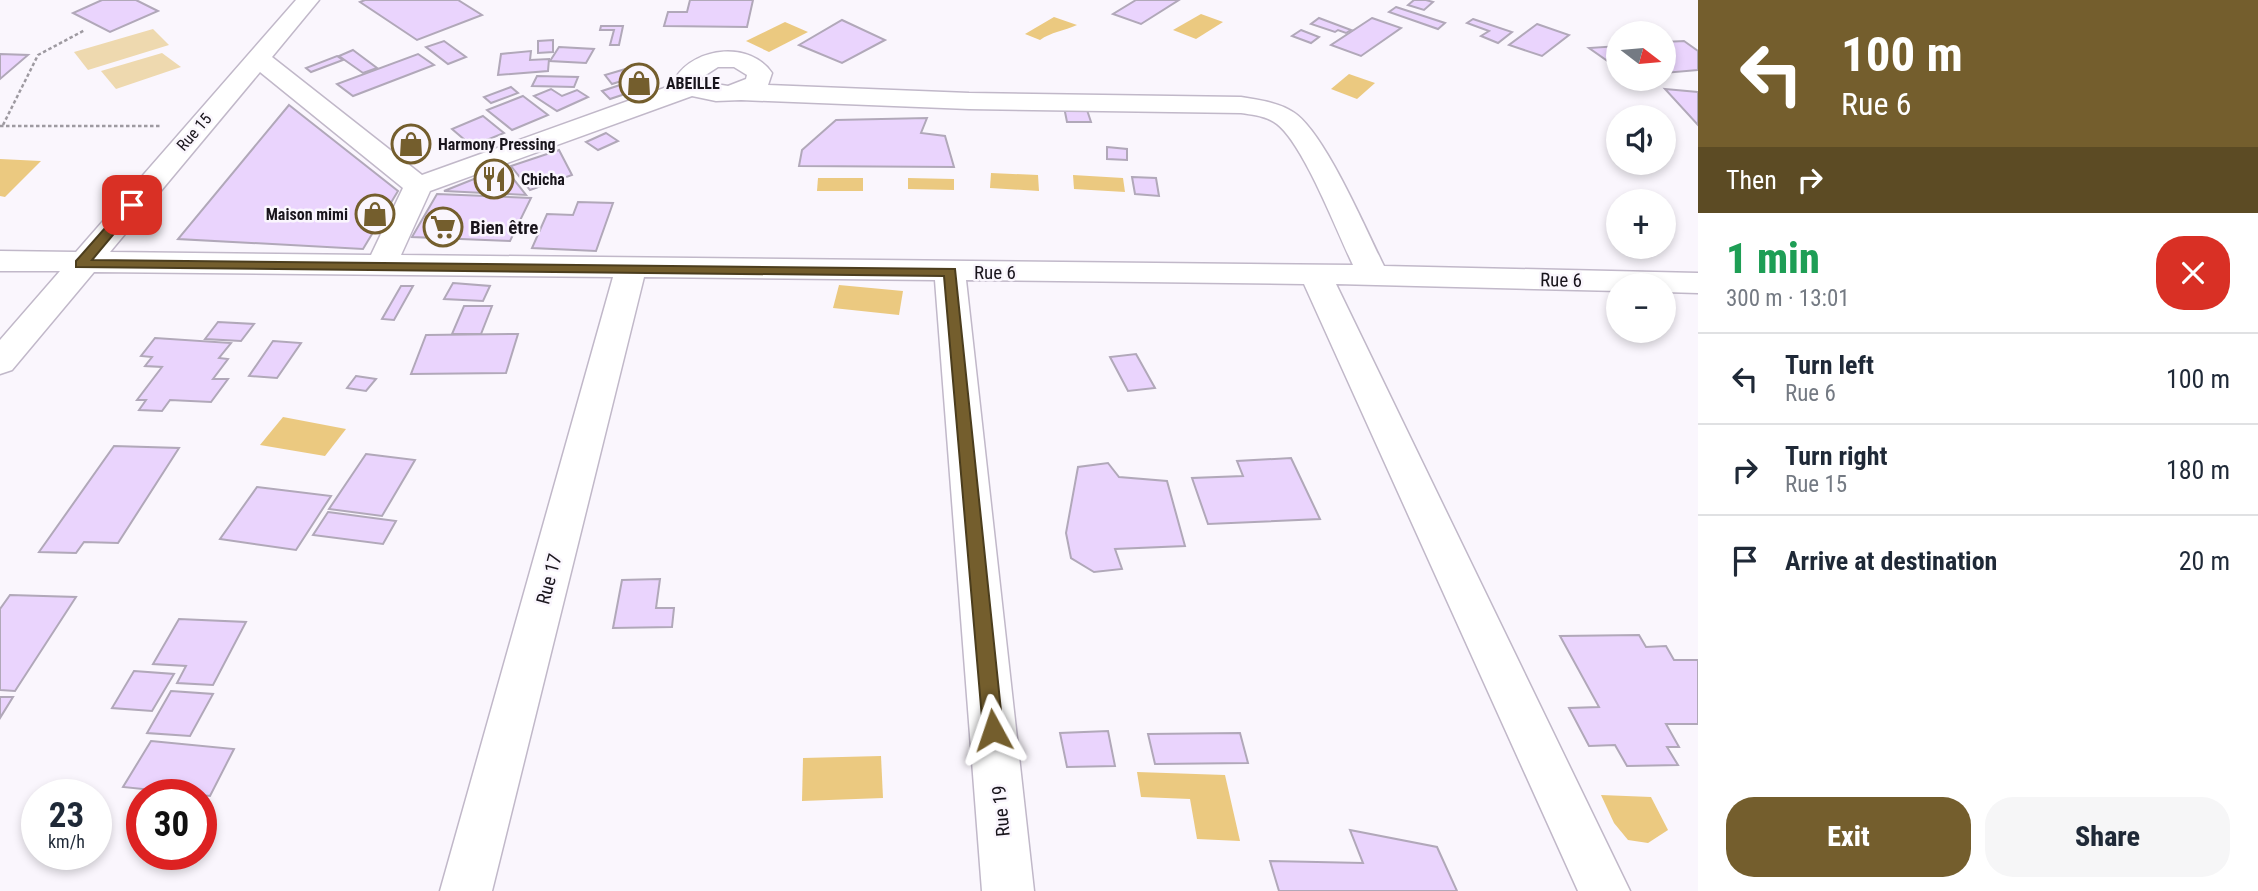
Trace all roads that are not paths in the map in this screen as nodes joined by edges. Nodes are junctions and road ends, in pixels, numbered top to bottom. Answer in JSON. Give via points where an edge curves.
{"nodes":[{"id":1,"x":308,"y":0,"type":"edge"},
{"id":2,"x":258,"y":58,"type":"junction"},
{"id":3,"x":692,"y":87,"type":"junction"},
{"id":4,"x":741,"y":92,"type":"junction"},
{"id":5,"x":418,"y":186,"type":"junction"},
{"id":6,"x":0,"y":261,"type":"edge"},
{"id":7,"x":81,"y":264,"type":"junction"},
{"id":8,"x":381,"y":266,"type":"junction"},
{"id":9,"x":631,"y":268,"type":"junction"},
{"id":10,"x":950,"y":272,"type":"junction"},
{"id":11,"x":1315,"y":274,"type":"junction"},
{"id":12,"x":1373,"y":275,"type":"junction"},
{"id":13,"x":1698,"y":283,"type":"edge"},
{"id":14,"x":0,"y":362,"type":"edge"},
{"id":15,"x":466,"y":891,"type":"edge"},
{"id":16,"x":1008,"y":891,"type":"edge"},
{"id":17,"x":1604,"y":891,"type":"edge"}],
"edges":[{"from":1,"to":2,"type":"street","name":"Rue 15"},
{"from":2,"to":5,"type":"street"},
{"from":2,"to":7,"type":"street","name":"Rue 15"},
{"from":3,"to":4,"type":"street","via":[[714,94]]},
{"from":3,"to":4,"type":"street","via":[[688,77],[694,67],[733,58],[751,63],[760,72],[757,83]]},
{"from":3,"to":5,"type":"street"},
{"from":4,"to":12,"type":"street","via":[[1241,105],[1269,110],[1290,120]]},
{"from":5,"to":8,"type":"street"},
{"from":6,"to":7,"type":"street","name":"Rue 6"},
{"from":7,"to":8,"type":"street","name":"Rue 6"},
{"from":7,"to":14,"type":"street","name":"Rue 15"},
{"from":8,"to":9,"type":"street","name":"Rue 6"},
{"from":9,"to":10,"type":"street","name":"Rue 6"},
{"from":9,"to":15,"type":"street","name":"Rue 17"},
{"from":10,"to":11,"type":"street","name":"Rue 6"},
{"from":10,"to":16,"type":"street","name":"Rue 19"},
{"from":11,"to":12,"type":"street","name":"Rue 6"},
{"from":11,"to":17,"type":"street"},
{"from":12,"to":13,"type":"street","name":"Rue 6"}]}
